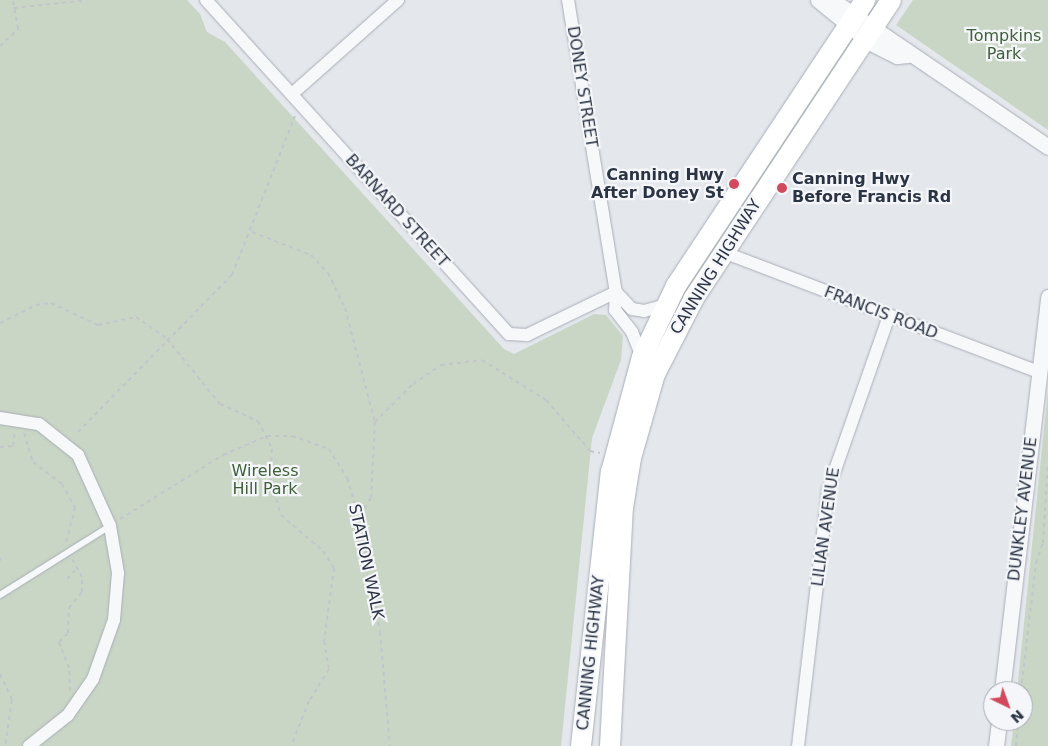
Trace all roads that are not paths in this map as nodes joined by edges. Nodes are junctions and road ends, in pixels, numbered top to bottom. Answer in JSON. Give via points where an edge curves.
{"nodes":[{"id":1,"x":206,"y":0,"type":"edge"},
{"id":2,"x":398,"y":0,"type":"edge"},
{"id":3,"x":568,"y":0,"type":"edge"},
{"id":4,"x":818,"y":0,"type":"edge"},
{"id":5,"x":832,"y":0,"type":"edge"},
{"id":6,"x":891,"y":0,"type":"edge"},
{"id":7,"x":856,"y":13,"type":"edge"},
{"id":8,"x":869,"y":32,"type":"junction"},
{"id":9,"x":292,"y":94,"type":"junction"},
{"id":10,"x":1048,"y":147,"type":"edge"},
{"id":11,"x":723,"y":252,"type":"junction"},
{"id":12,"x":616,"y":292,"type":"junction"},
{"id":13,"x":1048,"y":297,"type":"edge"},
{"id":14,"x":666,"y":306,"type":"junction"},
{"id":15,"x":889,"y":316,"type":"junction"},
{"id":16,"x":642,"y":357,"type":"junction"},
{"id":17,"x":1039,"y":372,"type":"junction"},
{"id":18,"x":0,"y":418,"type":"edge"},
{"id":19,"x":110,"y":526,"type":"junction"},
{"id":20,"x":0,"y":595,"type":"edge"},
{"id":21,"x":1003,"y":681,"type":"edge"},
{"id":22,"x":997,"y":731,"type":"edge"},
{"id":23,"x":29,"y":746,"type":"edge"},
{"id":24,"x":581,"y":746,"type":"edge"},
{"id":25,"x":610,"y":746,"type":"edge"},
{"id":26,"x":798,"y":746,"type":"edge"},
{"id":27,"x":996,"y":746,"type":"edge"}],
"edges":[{"from":1,"to":9,"type":"street","name":"BARNARD STREET"},
{"from":2,"to":9,"type":"street"},
{"from":3,"to":12,"type":"street","name":"DONEY STREET"},
{"from":4,"to":7,"type":"street"},
{"from":5,"to":7,"type":"street"},
{"from":6,"to":8,"type":"highway","name":"CANNING HIGHWAY"},
{"from":7,"to":8,"type":"street"},
{"from":7,"to":14,"type":"highway","name":"CANNING HIGHWAY"},
{"from":8,"to":10,"type":"street"},
{"from":8,"to":11,"type":"highway","name":"CANNING HIGHWAY"},
{"from":9,"to":12,"type":"street","name":"BARNARD STREET","via":[[509,334],[527,336]]},
{"from":11,"to":15,"type":"street","name":"FRANCIS ROAD"},
{"from":11,"to":25,"type":"highway","name":"CANNING HIGHWAY","via":[[666,349],[631,458],[623,508]]},
{"from":12,"to":14,"type":"street","via":[[632,309],[644,312]]},
{"from":12,"to":16,"type":"street","name":"DONEY STREET","via":[[615,310],[632,332]]},
{"from":13,"to":17,"type":"street","name":"DUNKLEY AVENUE"},
{"from":14,"to":16,"type":"highway","name":"CANNING HIGHWAY"},
{"from":15,"to":17,"type":"street","name":"FRANCIS ROAD"},
{"from":15,"to":26,"type":"street","name":"LILIAN AVENUE","via":[[828,490]]},
{"from":16,"to":24,"type":"highway","name":"CANNING HIGHWAY","via":[[611,472]]},
{"from":17,"to":21,"type":"street","name":"DUNKLEY AVENUE"},
{"from":18,"to":19,"type":"street","via":[[39,424],[69,444],[93,482]]},
{"from":19,"to":20,"type":"lane"},
{"from":19,"to":23,"type":"street","via":[[118,573],[117,606],[106,647],[76,705]]},
{"from":22,"to":27,"type":"street"}]}
